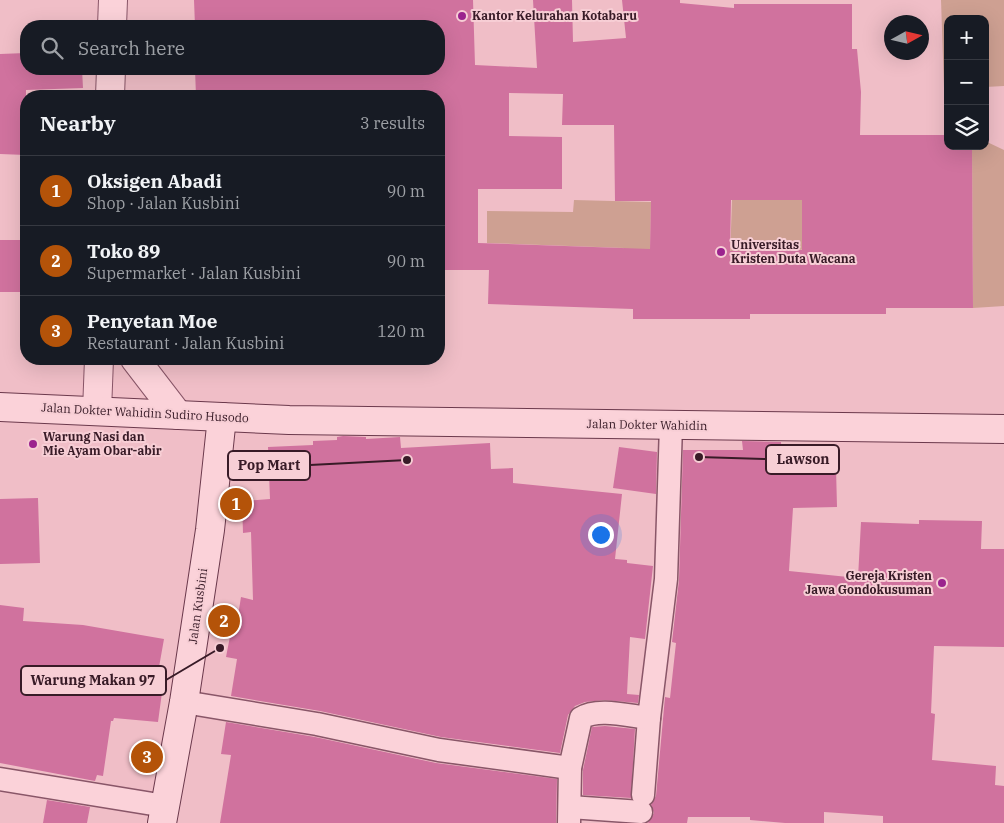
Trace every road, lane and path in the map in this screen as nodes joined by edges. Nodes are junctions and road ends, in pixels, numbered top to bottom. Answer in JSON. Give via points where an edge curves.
{"nodes":[{"id":1,"x":113,"y":0,"type":"edge"},
{"id":2,"x":112,"y":20,"type":"edge"},
{"id":3,"x":111,"y":75,"type":"edge"},
{"id":4,"x":110,"y":90,"type":"edge"},
{"id":5,"x":99,"y":365,"type":"edge"},
{"id":6,"x":140,"y":365,"type":"edge"},
{"id":7,"x":0,"y":407,"type":"edge"},
{"id":8,"x":97,"y":411,"type":"junction"},
{"id":9,"x":178,"y":415,"type":"junction"},
{"id":10,"x":222,"y":417,"type":"junction"},
{"id":11,"x":289,"y":420,"type":"joint"},
{"id":12,"x":671,"y":425,"type":"junction"},
{"id":13,"x":1004,"y":429,"type":"edge"},
{"id":14,"x":184,"y":702,"type":"junction"},
{"id":15,"x":649,"y":718,"type":"junction"},
{"id":16,"x":570,"y":768,"type":"junction"},
{"id":17,"x":0,"y":779,"type":"edge"},
{"id":18,"x":164,"y":814,"type":"edge"},
{"id":19,"x":570,"y":815,"type":"edge"}],
"edges":[{"from":1,"to":2,"type":"main road"},
{"from":3,"to":4,"type":"main road"},
{"from":5,"to":8,"type":"main road"},
{"from":6,"to":9,"type":"main road"},
{"from":7,"to":8,"type":"main road","name":"Jalan Dokter Wahidin Sudiro Husodo"},
{"from":8,"to":9,"type":"main road","name":"Jalan Dokter Wahidin Sudiro Husodo"},
{"from":9,"to":10,"type":"main road","name":"Jalan Dokter Wahidin Sudiro Husodo"},
{"from":10,"to":11,"type":"main road","name":"Jalan Dokter Wahidin Sudiro Husodo"},
{"from":10,"to":14,"type":"main road","name":"Jalan Kusbini","via":[[210,530]]},
{"from":11,"to":12,"type":"main road","name":"Jalan Dokter Wahidin"},
{"from":12,"to":13,"type":"main road","name":"Jalan Dokter Wahidin"},
{"from":12,"to":15,"type":"street","via":[[666,579]]},
{"from":14,"to":16,"type":"street","via":[[317,724],[439,750]]},
{"from":14,"to":18,"type":"main road","name":"Jalan Kusbini"},
{"from":15,"to":16,"type":"street","via":[[586,714],[581,718]]},
{"from":15,"to":19,"type":"street","via":[[642,803]]},
{"from":16,"to":19,"type":"street"},
{"from":17,"to":18,"type":"street"}]}
